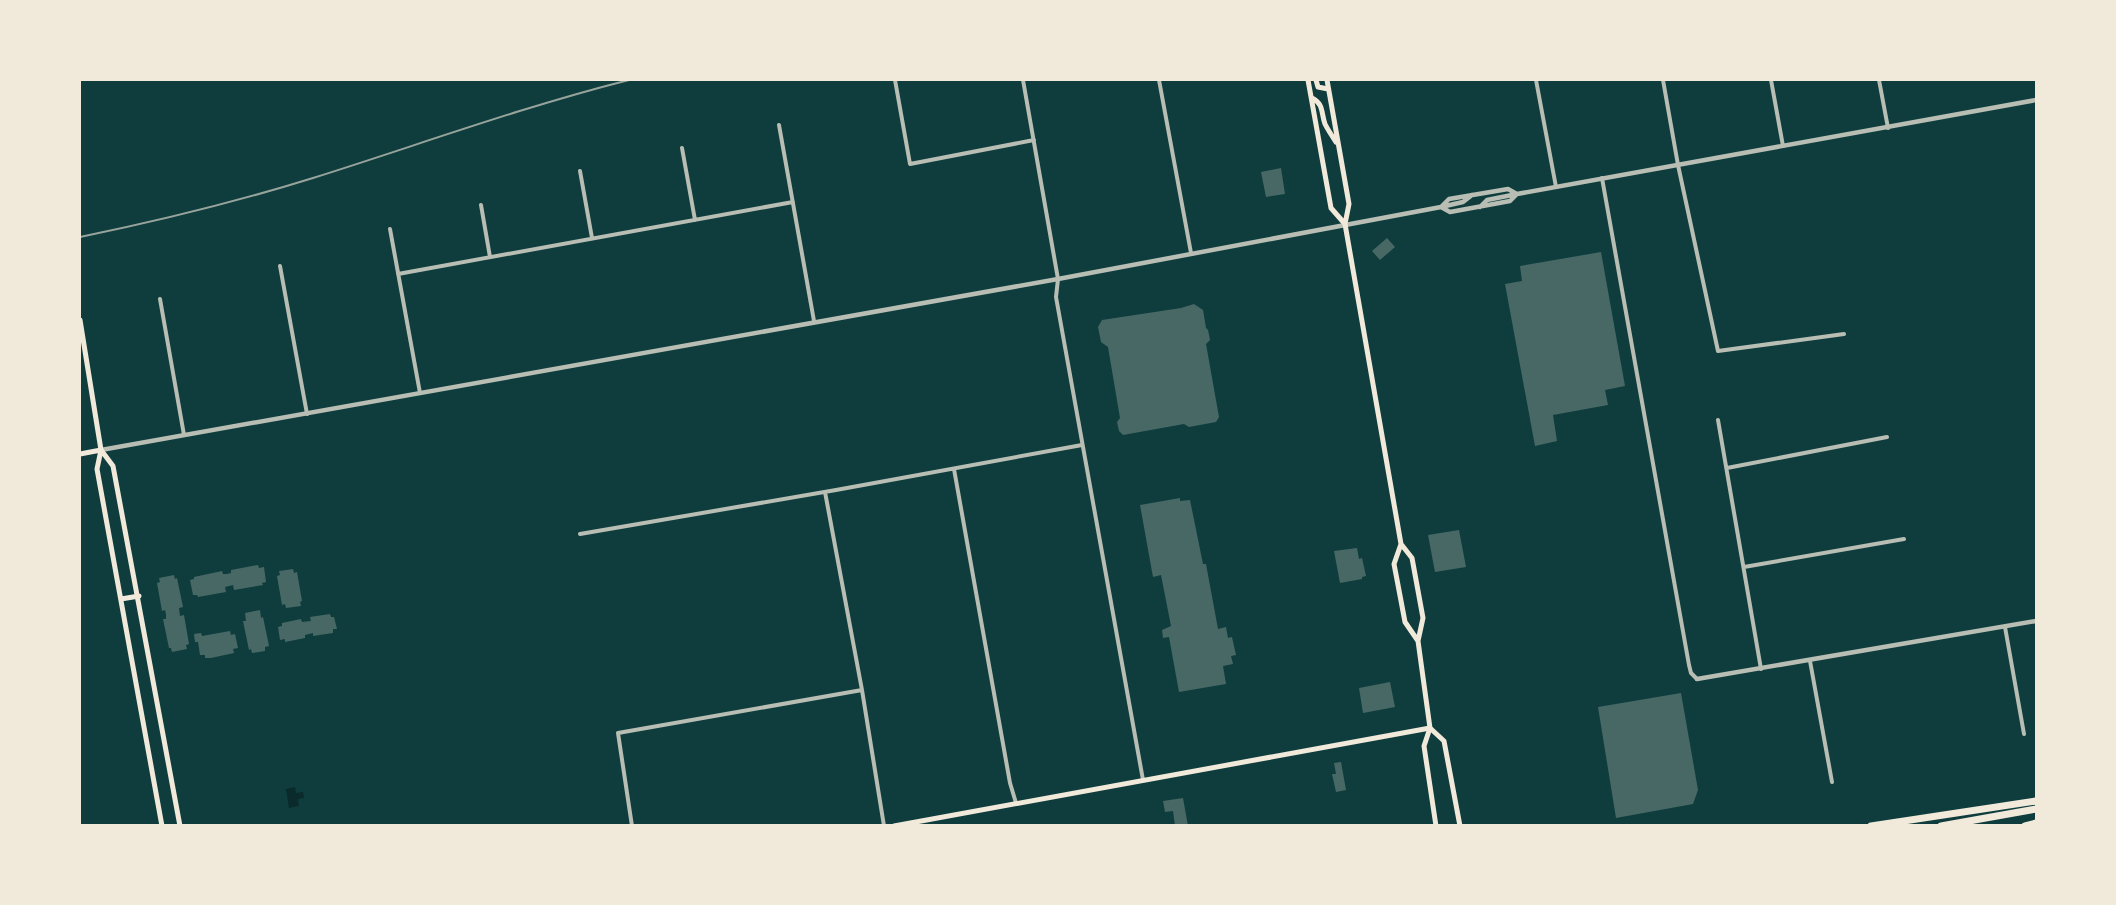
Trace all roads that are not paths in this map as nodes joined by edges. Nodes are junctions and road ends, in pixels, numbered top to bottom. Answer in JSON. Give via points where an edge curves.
{"nodes":[{"id":1,"x":895,"y":80,"type":"edge"},
{"id":2,"x":1023,"y":80,"type":"edge"},
{"id":3,"x":1159,"y":80,"type":"edge"},
{"id":4,"x":1308,"y":80,"type":"edge"},
{"id":5,"x":1316,"y":80,"type":"edge"},
{"id":6,"x":1327,"y":80,"type":"edge"},
{"id":7,"x":1536,"y":80,"type":"edge"},
{"id":8,"x":1663,"y":80,"type":"edge"},
{"id":9,"x":1771,"y":80,"type":"edge"},
{"id":10,"x":1880,"y":80,"type":"edge"},
{"id":11,"x":1328,"y":89,"type":"junction"},
{"id":12,"x":1312,"y":98,"type":"junction"},
{"id":13,"x":2037,"y":100,"type":"edge"},
{"id":14,"x":779,"y":125,"type":"dead end"},
{"id":15,"x":1888,"y":128,"type":"junction"},
{"id":16,"x":1034,"y":140,"type":"junction"},
{"id":17,"x":1338,"y":146,"type":"junction"},
{"id":18,"x":1783,"y":146,"type":"junction"},
{"id":19,"x":682,"y":147,"type":"dead end"},
{"id":20,"x":1678,"y":165,"type":"junction"},
{"id":21,"x":580,"y":171,"type":"dead end"},
{"id":22,"x":1602,"y":178,"type":"junction"},
{"id":23,"x":1556,"y":187,"type":"junction"},
{"id":24,"x":1517,"y":194,"type":"junction"},
{"id":25,"x":793,"y":202,"type":"junction"},
{"id":26,"x":481,"y":205,"type":"dead end"},
{"id":27,"x":1441,"y":207,"type":"junction"},
{"id":28,"x":695,"y":220,"type":"junction"},
{"id":29,"x":1345,"y":224,"type":"junction"},
{"id":30,"x":390,"y":229,"type":"dead end"},
{"id":31,"x":592,"y":239,"type":"junction"},
{"id":32,"x":1191,"y":253,"type":"junction"},
{"id":33,"x":490,"y":257,"type":"junction"},
{"id":34,"x":280,"y":266,"type":"dead end"},
{"id":35,"x":398,"y":274,"type":"junction"},
{"id":36,"x":1058,"y":279,"type":"junction"},
{"id":37,"x":160,"y":299,"type":"dead end"},
{"id":38,"x":80,"y":320,"type":"edge"},
{"id":39,"x":814,"y":321,"type":"junction"},
{"id":40,"x":1844,"y":334,"type":"dead end"},
{"id":41,"x":420,"y":393,"type":"junction"},
{"id":42,"x":307,"y":414,"type":"junction"},
{"id":43,"x":1718,"y":420,"type":"dead end"},
{"id":44,"x":184,"y":435,"type":"junction"},
{"id":45,"x":1887,"y":437,"type":"dead end"},
{"id":46,"x":1082,"y":445,"type":"junction"},
{"id":47,"x":101,"y":450,"type":"junction"},
{"id":48,"x":80,"y":454,"type":"edge"},
{"id":49,"x":1727,"y":468,"type":"junction"},
{"id":50,"x":954,"y":469,"type":"junction"},
{"id":51,"x":825,"y":492,"type":"junction"},
{"id":52,"x":580,"y":534,"type":"dead end"},
{"id":53,"x":1904,"y":539,"type":"dead end"},
{"id":54,"x":1401,"y":544,"type":"junction"},
{"id":55,"x":1744,"y":567,"type":"junction"},
{"id":56,"x":138,"y":596,"type":"junction"},
{"id":57,"x":121,"y":599,"type":"junction"},
{"id":58,"x":2037,"y":621,"type":"edge"},
{"id":59,"x":2005,"y":627,"type":"junction"},
{"id":60,"x":1418,"y":640,"type":"junction"},
{"id":61,"x":1810,"y":661,"type":"junction"},
{"id":62,"x":1761,"y":669,"type":"junction"},
{"id":63,"x":1697,"y":679,"type":"joint"},
{"id":64,"x":862,"y":690,"type":"junction"},
{"id":65,"x":1430,"y":728,"type":"junction"},
{"id":66,"x":2024,"y":734,"type":"dead end"},
{"id":67,"x":1143,"y":780,"type":"junction"},
{"id":68,"x":1832,"y":782,"type":"dead end"},
{"id":69,"x":2037,"y":801,"type":"edge"},
{"id":70,"x":1016,"y":803,"type":"junction"},
{"id":71,"x":2037,"y":809,"type":"edge"},
{"id":72,"x":2037,"y":824,"type":"edge"},
{"id":73,"x":162,"y":825,"type":"edge"},
{"id":74,"x":180,"y":825,"type":"edge"},
{"id":75,"x":632,"y":825,"type":"edge"},
{"id":76,"x":884,"y":825,"type":"edge"},
{"id":77,"x":894,"y":825,"type":"edge"},
{"id":78,"x":1436,"y":825,"type":"edge"},
{"id":79,"x":1460,"y":825,"type":"edge"},
{"id":80,"x":1871,"y":825,"type":"edge"},
{"id":81,"x":1941,"y":825,"type":"edge"},
{"id":82,"x":2025,"y":825,"type":"edge"}],
"edges":[{"from":1,"to":16,"type":"street","via":[[910,164]]},
{"from":2,"to":16,"type":"street"},
{"from":3,"to":32,"type":"street"},
{"from":4,"to":12,"type":"main road"},
{"from":5,"to":11,"type":"main road","via":[[1318,87]]},
{"from":6,"to":11,"type":"main road"},
{"from":7,"to":23,"type":"street"},
{"from":8,"to":20,"type":"street"},
{"from":9,"to":18,"type":"street"},
{"from":10,"to":15,"type":"street"},
{"from":11,"to":17,"type":"main road"},
{"from":12,"to":17,"type":"main road","via":[[1322,106],[1325,123]]},
{"from":12,"to":29,"type":"main road","via":[[1331,208]]},
{"from":13,"to":15,"type":"street"},
{"from":14,"to":25,"type":"street"},
{"from":15,"to":18,"type":"street"},
{"from":16,"to":36,"type":"street"},
{"from":17,"to":29,"type":"main road","via":[[1349,204]]},
{"from":18,"to":20,"type":"street"},
{"from":19,"to":28,"type":"street"},
{"from":20,"to":22,"type":"street"},
{"from":20,"to":40,"type":"street","via":[[1718,351]]},
{"from":21,"to":31,"type":"street"},
{"from":22,"to":23,"type":"street"},
{"from":22,"to":63,"type":"street","via":[[1689,665]]},
{"from":23,"to":24,"type":"street"},
{"from":24,"to":27,"type":"street","via":[[1510,201],[1480,207],[1450,212]]},
{"from":24,"to":27,"type":"street","via":[[1508,189],[1472,195],[1449,199]]},
{"from":25,"to":28,"type":"street"},
{"from":25,"to":39,"type":"street"},
{"from":26,"to":33,"type":"street"},
{"from":27,"to":29,"type":"street"},
{"from":28,"to":31,"type":"street"},
{"from":29,"to":32,"type":"street"},
{"from":29,"to":54,"type":"main road"},
{"from":30,"to":35,"type":"street"},
{"from":31,"to":33,"type":"street"},
{"from":32,"to":36,"type":"street"},
{"from":33,"to":35,"type":"street"},
{"from":34,"to":42,"type":"street"},
{"from":35,"to":41,"type":"street"},
{"from":36,"to":39,"type":"street"},
{"from":36,"to":46,"type":"street","via":[[1056,297]]},
{"from":37,"to":44,"type":"street"},
{"from":38,"to":47,"type":"main road"},
{"from":39,"to":41,"type":"street"},
{"from":41,"to":42,"type":"street"},
{"from":42,"to":44,"type":"street"},
{"from":43,"to":49,"type":"street"},
{"from":44,"to":47,"type":"street"},
{"from":45,"to":49,"type":"street"},
{"from":46,"to":50,"type":"street"},
{"from":46,"to":67,"type":"street"},
{"from":47,"to":48,"type":"main road"},
{"from":47,"to":56,"type":"main road","via":[[113,466]]},
{"from":47,"to":57,"type":"main road","via":[[97,469]]},
{"from":49,"to":55,"type":"street"},
{"from":50,"to":51,"type":"street"},
{"from":50,"to":70,"type":"street"},
{"from":51,"to":52,"type":"street"},
{"from":51,"to":64,"type":"street"},
{"from":53,"to":55,"type":"street"},
{"from":54,"to":60,"type":"main road","via":[[1412,558],[1423,618]]},
{"from":54,"to":60,"type":"main road","via":[[1394,564],[1405,622]]},
{"from":55,"to":62,"type":"street"},
{"from":56,"to":57,"type":"main road"},
{"from":56,"to":74,"type":"main road"},
{"from":57,"to":73,"type":"main road"},
{"from":58,"to":59,"type":"street"},
{"from":59,"to":61,"type":"street"},
{"from":59,"to":66,"type":"street"},
{"from":60,"to":65,"type":"main road"},
{"from":61,"to":62,"type":"street"},
{"from":61,"to":68,"type":"street"},
{"from":62,"to":63,"type":"street"},
{"from":64,"to":75,"type":"street","via":[[618,733]]},
{"from":64,"to":76,"type":"street"},
{"from":65,"to":67,"type":"main road"},
{"from":65,"to":78,"type":"main road","via":[[1424,746]]},
{"from":65,"to":79,"type":"main road","via":[[1444,741]]},
{"from":67,"to":70,"type":"main road"},
{"from":69,"to":80,"type":"highway"},
{"from":70,"to":77,"type":"main road"},
{"from":71,"to":81,"type":"highway"},
{"from":72,"to":82,"type":"highway"}]}
